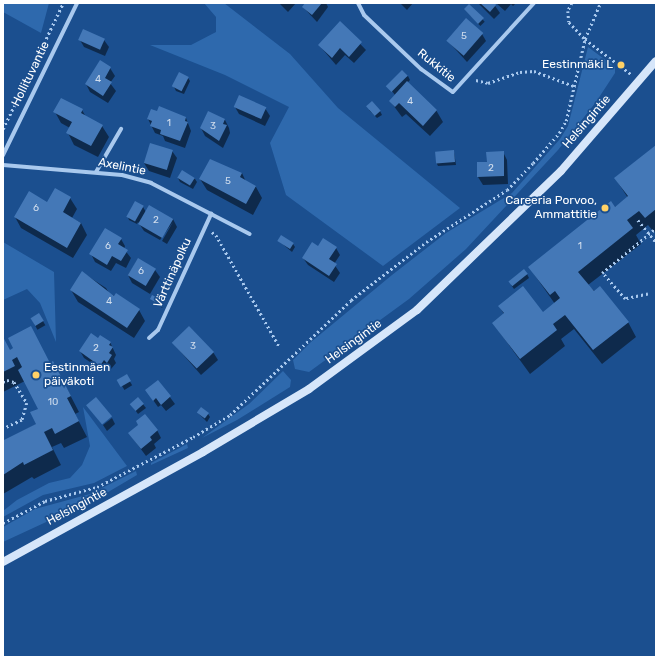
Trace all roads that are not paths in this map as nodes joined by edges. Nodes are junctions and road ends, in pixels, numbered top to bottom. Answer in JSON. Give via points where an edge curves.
{"nodes":[{"id":1,"x":77,"y":3,"type":"edge"},
{"id":2,"x":358,"y":3,"type":"edge"},
{"id":3,"x":534,"y":3,"type":"edge"},
{"id":4,"x":656,"y":61,"type":"edge"},
{"id":5,"x":122,"y":129,"type":"dead end"},
{"id":6,"x":3,"y":155,"type":"edge"},
{"id":7,"x":3,"y":164,"type":"edge"},
{"id":8,"x":96,"y":172,"type":"junction"},
{"id":9,"x":211,"y":214,"type":"junction"},
{"id":10,"x":250,"y":234,"type":"dead end"},
{"id":11,"x":149,"y":338,"type":"dead end"},
{"id":12,"x":3,"y":562,"type":"edge"}],
"edges":[{"from":1,"to":6,"type":"street","name":"Hollituvantie"},
{"from":2,"to":3,"type":"street","name":"Rukkitie","via":[[364,14],[421,69],[453,92]]},
{"from":4,"to":12,"type":"main road","name":"Helsingintie","via":[[561,171],[448,283],[383,336],[309,389],[256,421]]},
{"from":5,"to":8,"type":"street"},
{"from":7,"to":8,"type":"street","name":"Axelintie"},
{"from":8,"to":9,"type":"street","name":"Axelintie","via":[[122,175],[151,183]]},
{"from":9,"to":10,"type":"street","name":"Axelintie"},
{"from":9,"to":11,"type":"street","name":"Värttinäpolku","via":[[158,330]]}]}
